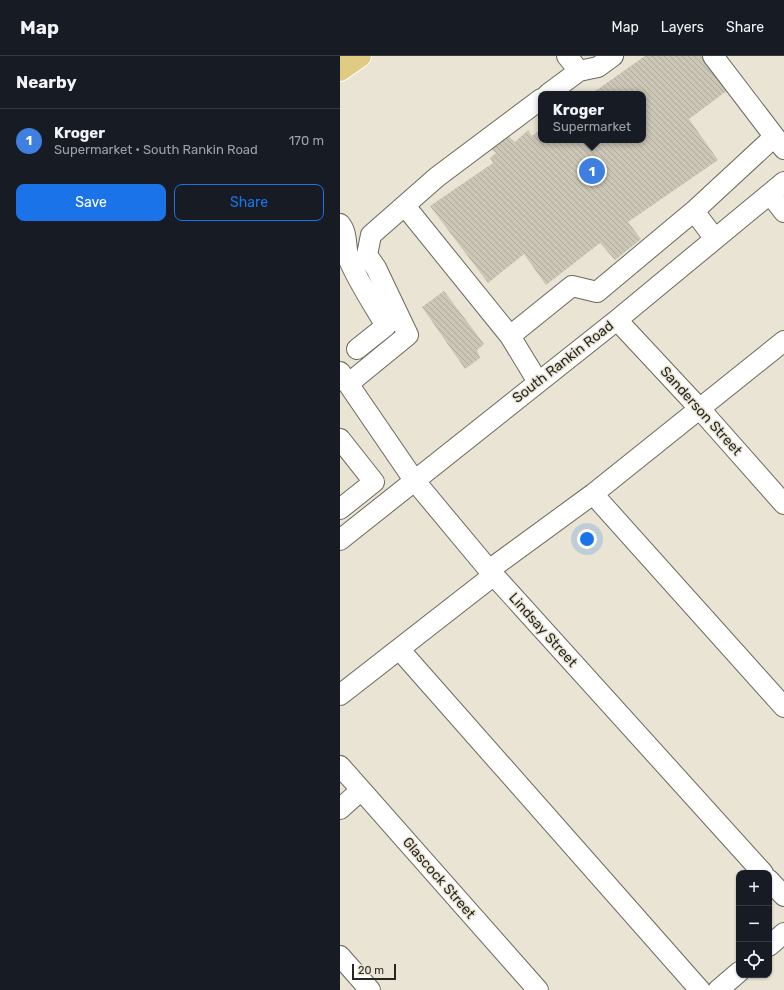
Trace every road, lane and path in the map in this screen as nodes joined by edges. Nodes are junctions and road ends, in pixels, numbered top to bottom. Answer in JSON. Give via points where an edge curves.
{"nodes":[{"id":1,"x":360,"y":56,"type":"edge"},
{"id":2,"x":613,"y":56,"type":"edge"},
{"id":3,"x":713,"y":56,"type":"edge"},
{"id":4,"x":340,"y":70,"type":"edge"},
{"id":5,"x":570,"y":75,"type":"edge"},
{"id":6,"x":551,"y":91,"type":"edge"},
{"id":7,"x":536,"y":107,"type":"edge"},
{"id":8,"x":779,"y":143,"type":"edge"},
{"id":9,"x":777,"y":188,"type":"edge"},
{"id":10,"x":405,"y":206,"type":"junction"},
{"id":11,"x":694,"y":211,"type":"junction"},
{"id":12,"x":784,"y":212,"type":"edge"},
{"id":13,"x":340,"y":224,"type":"edge"},
{"id":14,"x":715,"y":239,"type":"junction"},
{"id":15,"x":617,"y":320,"type":"junction"},
{"id":16,"x":510,"y":336,"type":"junction"},
{"id":17,"x":784,"y":341,"type":"edge"},
{"id":18,"x":357,"y":349,"type":"dead end"},
{"id":19,"x":344,"y":378,"type":"edge"},
{"id":20,"x":538,"y":382,"type":"junction"},
{"id":21,"x":699,"y":408,"type":"junction"},
{"id":22,"x":340,"y":439,"type":"edge"},
{"id":23,"x":414,"y":480,"type":"junction"},
{"id":24,"x":593,"y":494,"type":"junction"},
{"id":25,"x":784,"y":504,"type":"edge"},
{"id":26,"x":340,"y":509,"type":"edge"},
{"id":27,"x":340,"y":540,"type":"edge"},
{"id":28,"x":491,"y":572,"type":"junction"},
{"id":29,"x":399,"y":648,"type":"junction"},
{"id":30,"x":340,"y":695,"type":"edge"},
{"id":31,"x":784,"y":707,"type":"edge"},
{"id":32,"x":340,"y":766,"type":"edge"},
{"id":33,"x":361,"y":790,"type":"junction"},
{"id":34,"x":340,"y":809,"type":"edge"},
{"id":35,"x":760,"y":870,"type":"edge"},
{"id":36,"x":772,"y":883,"type":"edge"},
{"id":37,"x":784,"y":896,"type":"edge"},
{"id":38,"x":784,"y":933,"type":"edge"},
{"id":39,"x":772,"y":943,"type":"edge"},
{"id":40,"x":340,"y":956,"type":"edge"},
{"id":41,"x":736,"y":975,"type":"edge"},
{"id":42,"x":370,"y":990,"type":"edge"},
{"id":43,"x":538,"y":990,"type":"edge"},
{"id":44,"x":700,"y":990,"type":"edge"},
{"id":45,"x":718,"y":990,"type":"edge"}],
"edges":[{"from":1,"to":4,"type":"main road"},
{"from":2,"to":5,"type":"street","via":[[598,67]]},
{"from":3,"to":8,"type":"street"},
{"from":5,"to":6,"type":"street"},
{"from":7,"to":10,"type":"street","via":[[437,177]]},
{"from":8,"to":11,"type":"street"},
{"from":9,"to":12,"type":"street"},
{"from":9,"to":14,"type":"street","name":"South Rankin Road"},
{"from":10,"to":16,"type":"street"},
{"from":10,"to":19,"type":"street","via":[[371,235],[367,255],[376,268],[408,335]]},
{"from":11,"to":14,"type":"street"},
{"from":11,"to":16,"type":"street","via":[[597,292],[572,286]]},
{"from":13,"to":18,"type":"street","via":[[348,257],[357,278],[386,326]]},
{"from":14,"to":15,"type":"street","name":"South Rankin Road"},
{"from":15,"to":20,"type":"street","name":"South Rankin Road"},
{"from":15,"to":21,"type":"street","name":"Sanderson Street"},
{"from":16,"to":20,"type":"street"},
{"from":17,"to":21,"type":"street"},
{"from":19,"to":23,"type":"street","name":"Lindsay Street"},
{"from":20,"to":23,"type":"street","name":"South Rankin Road"},
{"from":21,"to":24,"type":"street"},
{"from":21,"to":25,"type":"street","name":"Sanderson Street"},
{"from":22,"to":26,"type":"street","via":[[374,482]]},
{"from":23,"to":27,"type":"street","name":"South Rankin Road"},
{"from":23,"to":28,"type":"street","name":"Lindsay Street"},
{"from":24,"to":28,"type":"street"},
{"from":24,"to":31,"type":"street"},
{"from":28,"to":29,"type":"street"},
{"from":28,"to":35,"type":"street","name":"Lindsay Street"},
{"from":29,"to":30,"type":"street"},
{"from":29,"to":44,"type":"street"},
{"from":32,"to":33,"type":"street","name":"Glascock Street"},
{"from":33,"to":34,"type":"street"},
{"from":33,"to":43,"type":"street","name":"Glascock Street"},
{"from":36,"to":37,"type":"street"},
{"from":38,"to":39,"type":"street"},
{"from":40,"to":42,"type":"street"},
{"from":41,"to":45,"type":"street"}]}
